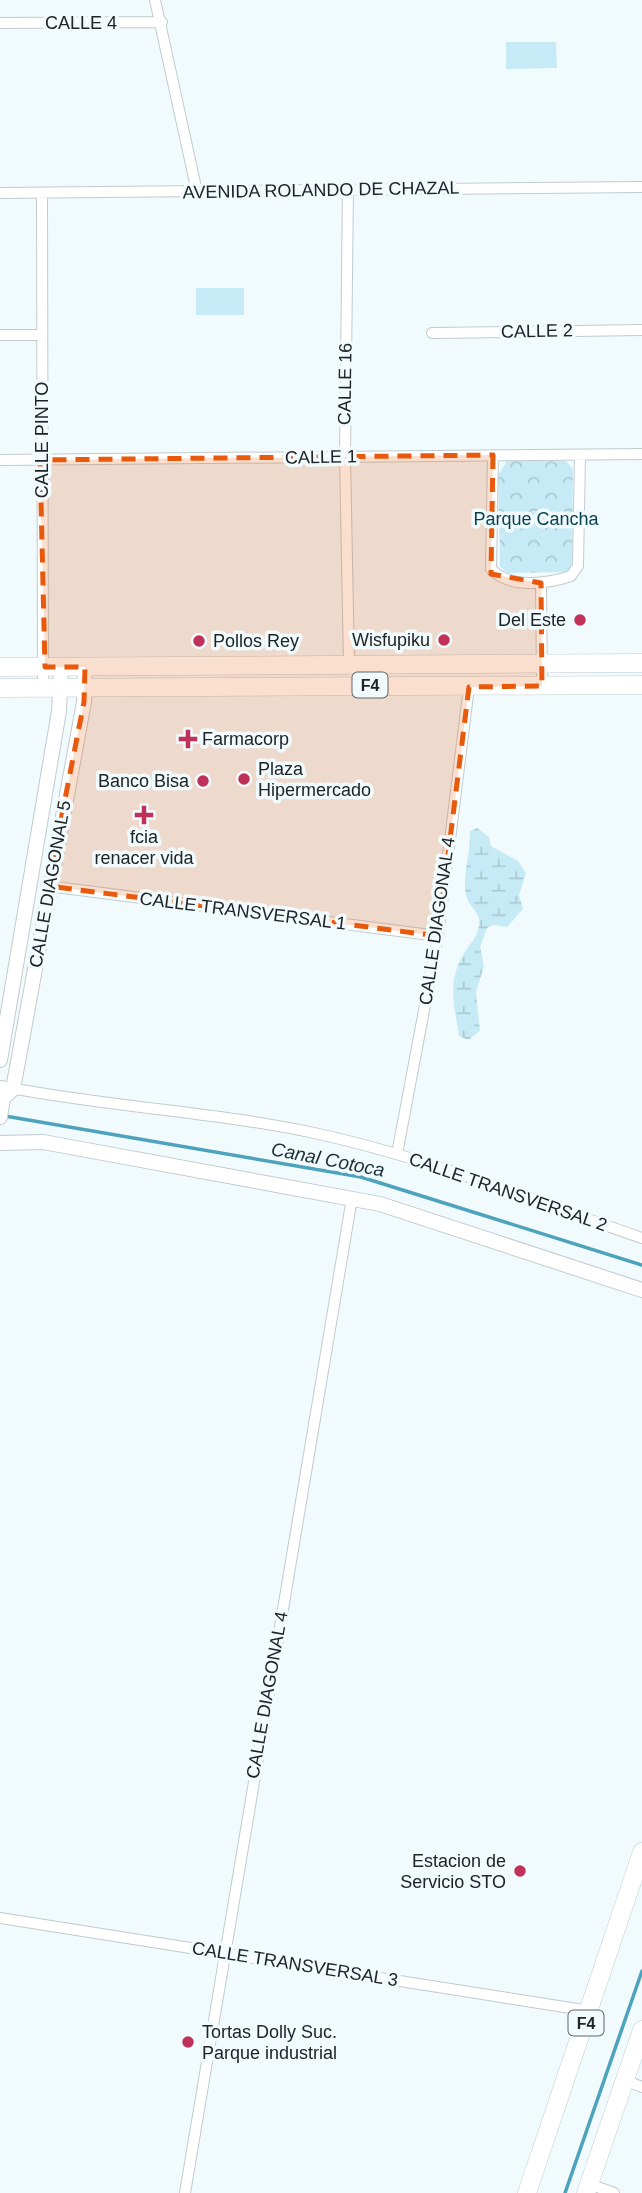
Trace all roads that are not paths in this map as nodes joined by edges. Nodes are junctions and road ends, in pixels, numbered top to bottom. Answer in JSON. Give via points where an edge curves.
{"nodes":[{"id":1,"x":155,"y":0,"type":"edge"},
{"id":2,"x":162,"y":22,"type":"junction"},
{"id":3,"x":0,"y":23,"type":"edge"},
{"id":4,"x":348,"y":187,"type":"junction"},
{"id":5,"x":642,"y":187,"type":"edge"},
{"id":6,"x":197,"y":192,"type":"junction"},
{"id":7,"x":0,"y":193,"type":"edge"},
{"id":8,"x":41,"y":193,"type":"junction"},
{"id":9,"x":642,"y":330,"type":"edge"},
{"id":10,"x":432,"y":333,"type":"dead end"},
{"id":11,"x":0,"y":335,"type":"edge"},
{"id":12,"x":42,"y":335,"type":"junction"},
{"id":13,"x":642,"y":454,"type":"edge"},
{"id":14,"x":493,"y":455,"type":"junction"},
{"id":15,"x":345,"y":456,"type":"junction"},
{"id":16,"x":580,"y":456,"type":"junction"},
{"id":17,"x":0,"y":460,"type":"edge"},
{"id":18,"x":40,"y":460,"type":"junction"},
{"id":19,"x":541,"y":583,"type":"junction"},
{"id":20,"x":542,"y":663,"type":"junction"},
{"id":21,"x":642,"y":663,"type":"edge"},
{"id":22,"x":349,"y":665,"type":"junction"},
{"id":23,"x":0,"y":667,"type":"edge"},
{"id":24,"x":53,"y":667,"type":"junction"},
{"id":25,"x":85,"y":667,"type":"junction"},
{"id":26,"x":642,"y":685,"type":"edge"},
{"id":27,"x":542,"y":686,"type":"junction"},
{"id":28,"x":61,"y":687,"type":"junction"},
{"id":29,"x":85,"y":687,"type":"junction"},
{"id":30,"x":469,"y":687,"type":"junction"},
{"id":31,"x":0,"y":688,"type":"edge"},
{"id":32,"x":43,"y":688,"type":"junction"},
{"id":33,"x":48,"y":886,"type":"junction"},
{"id":34,"x":438,"y":936,"type":"junction"},
{"id":35,"x":0,"y":1060,"type":"edge"},
{"id":36,"x":4,"y":1093,"type":"edge"},
{"id":37,"x":0,"y":1117,"type":"edge"},
{"id":38,"x":0,"y":1143,"type":"edge"},
{"id":39,"x":397,"y":1154,"type":"junction"},
{"id":40,"x":352,"y":1198,"type":"junction"},
{"id":41,"x":642,"y":1238,"type":"edge"},
{"id":42,"x":642,"y":1290,"type":"edge"},
{"id":43,"x":642,"y":1852,"type":"edge"},
{"id":44,"x":0,"y":1918,"type":"edge"},
{"id":45,"x":223,"y":1952,"type":"junction"},
{"id":46,"x":590,"y":2011,"type":"junction"},
{"id":47,"x":642,"y":2030,"type":"edge"},
{"id":48,"x":624,"y":2080,"type":"junction"},
{"id":49,"x":642,"y":2087,"type":"edge"},
{"id":50,"x":587,"y":2188,"type":"edge"},
{"id":51,"x":185,"y":2193,"type":"edge"},
{"id":52,"x":527,"y":2193,"type":"edge"},
{"id":53,"x":614,"y":2193,"type":"edge"}],
"edges":[{"from":1,"to":2,"type":"street"},
{"from":2,"to":3,"type":"street","name":"CALLE 4"},
{"from":2,"to":6,"type":"street"},
{"from":4,"to":5,"type":"street","name":"AVENIDA ROLANDO DE CHAZAL"},
{"from":4,"to":6,"type":"street","name":"AVENIDA ROLANDO DE CHAZAL"},
{"from":4,"to":15,"type":"street","name":"CALLE 16"},
{"from":6,"to":8,"type":"street","name":"AVENIDA ROLANDO DE CHAZAL"},
{"from":7,"to":8,"type":"street","name":"AVENIDA ROLANDO DE CHAZAL"},
{"from":8,"to":12,"type":"street","name":"CALLE PINTO"},
{"from":9,"to":10,"type":"street","name":"CALLE 2"},
{"from":11,"to":12,"type":"street"},
{"from":12,"to":18,"type":"street","name":"CALLE PINTO"},
{"from":13,"to":16,"type":"street","name":"CALLE 1"},
{"from":14,"to":15,"type":"street","name":"CALLE 1"},
{"from":14,"to":16,"type":"street","name":"CALLE 1"},
{"from":14,"to":19,"type":"street","via":[[491,569],[497,575]]},
{"from":15,"to":18,"type":"street","name":"CALLE 1"},
{"from":15,"to":22,"type":"street","name":"CALLE 16"},
{"from":16,"to":19,"type":"street","via":[[578,566],[571,576]]},
{"from":17,"to":18,"type":"street","name":"CALLE 1"},
{"from":18,"to":24,"type":"street","name":"CALLE PINTO"},
{"from":19,"to":20,"type":"street"},
{"from":20,"to":21,"type":"highway","number":"F4"},
{"from":20,"to":22,"type":"highway","number":"F4"},
{"from":20,"to":27,"type":"street"},
{"from":22,"to":25,"type":"highway","number":"F4"},
{"from":23,"to":24,"type":"highway","number":"F4"},
{"from":24,"to":25,"type":"highway","number":"F4"},
{"from":24,"to":28,"type":"street","name":"CALLE DIAGONAL 5"},
{"from":24,"to":32,"type":"street","name":"CALLE PINTO"},
{"from":25,"to":29,"type":"street","name":"CALLE DIAGONAL 5"},
{"from":26,"to":27,"type":"highway","number":"F4"},
{"from":27,"to":30,"type":"highway","number":"F4"},
{"from":28,"to":29,"type":"highway","number":"F4"},
{"from":28,"to":32,"type":"highway","number":"F4"},
{"from":28,"to":35,"type":"street","name":"CALLE DIAGONAL 5"},
{"from":29,"to":30,"type":"highway","number":"F4"},
{"from":29,"to":33,"type":"street","name":"CALLE DIAGONAL 5"},
{"from":30,"to":34,"type":"street","name":"CALLE DIAGONAL 4"},
{"from":31,"to":32,"type":"highway","number":"F4"},
{"from":33,"to":34,"type":"street","name":"CALLE TRANSVERSAL 1"},
{"from":33,"to":36,"type":"street","name":"CALLE DIAGONAL 5"},
{"from":34,"to":39,"type":"street","name":"CALLE DIAGONAL 4"},
{"from":36,"to":37,"type":"street","name":"CALLE DIAGONAL 5"},
{"from":36,"to":39,"type":"street","name":"CALLE TRANSVERSAL 2","via":[[265,1124]]},
{"from":38,"to":40,"type":"street","via":[[43,1142]]},
{"from":39,"to":41,"type":"street","name":"CALLE TRANSVERSAL 2"},
{"from":40,"to":42,"type":"street"},
{"from":40,"to":45,"type":"street","name":"CALLE DIAGONAL 4"},
{"from":43,"to":46,"type":"highway","number":"F4"},
{"from":44,"to":45,"type":"street","name":"CALLE TRANSVERSAL 3"},
{"from":45,"to":46,"type":"street","name":"CALLE TRANSVERSAL 3"},
{"from":45,"to":51,"type":"street","name":"CALLE DIAGONAL 4"},
{"from":46,"to":52,"type":"highway","number":"F4"},
{"from":47,"to":48,"type":"highway"},
{"from":48,"to":49,"type":"street"},
{"from":48,"to":50,"type":"highway"},
{"from":50,"to":53,"type":"street"}]}
